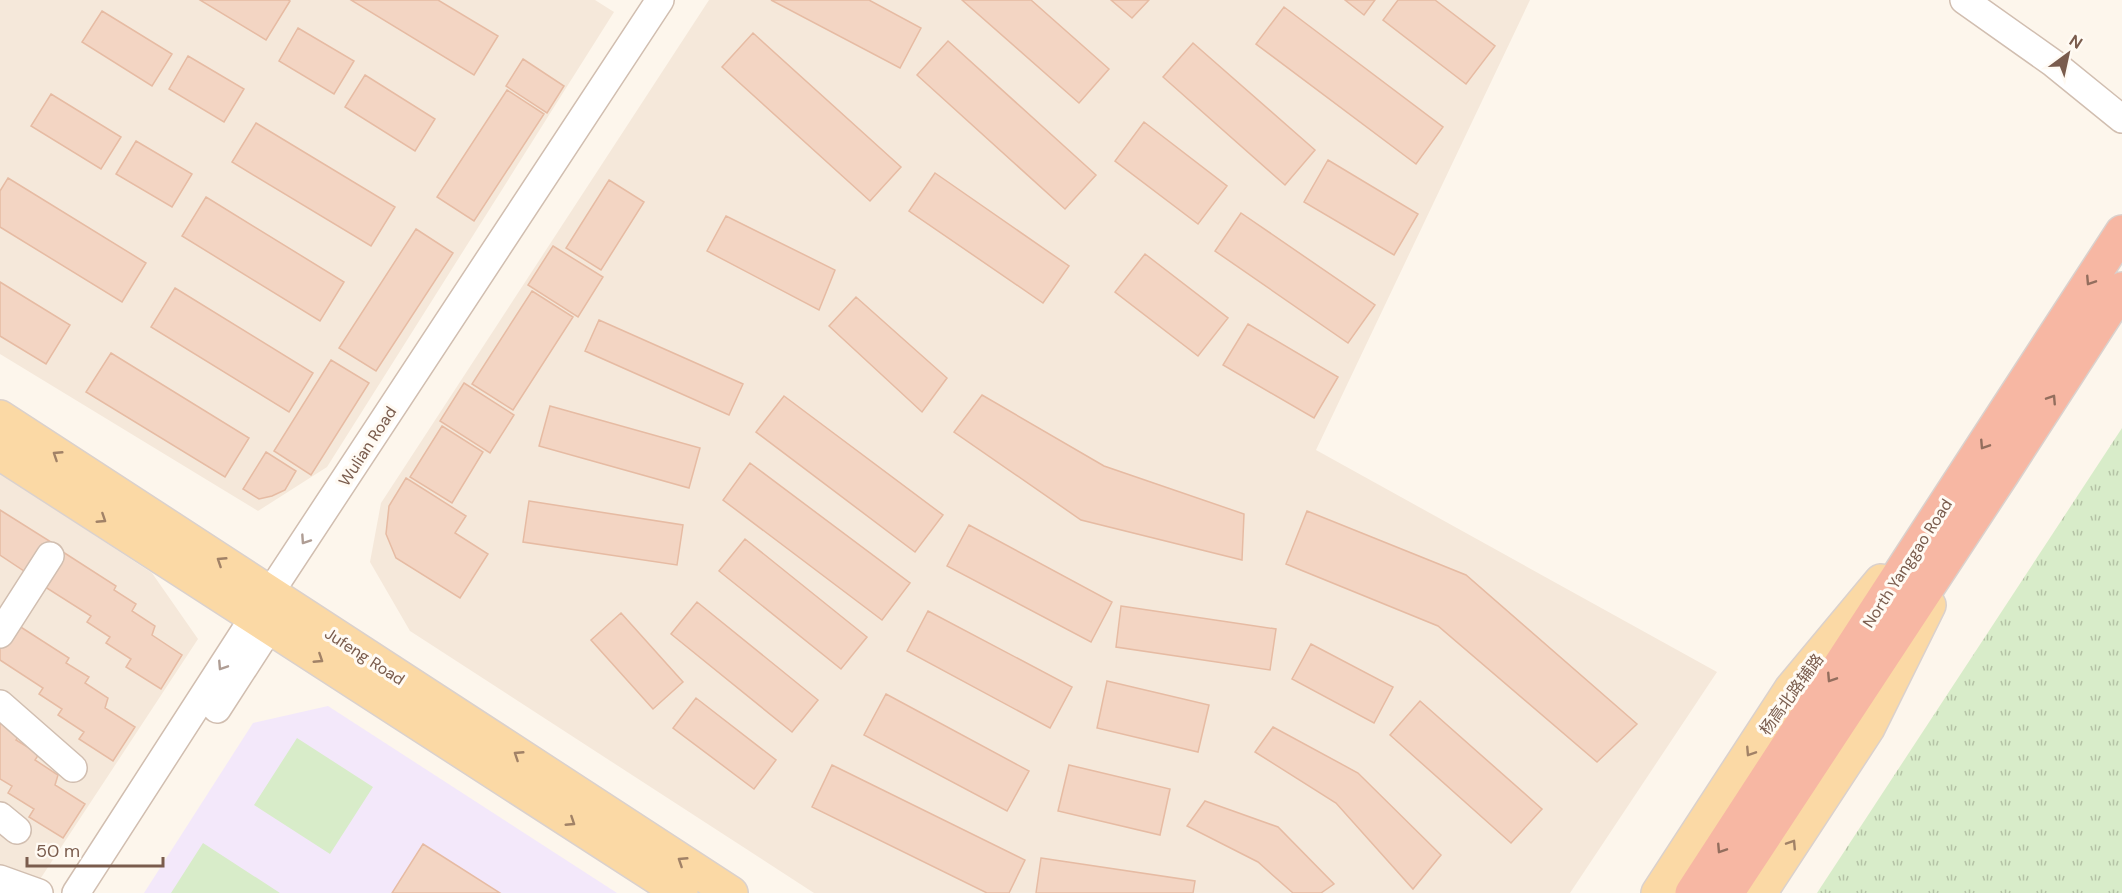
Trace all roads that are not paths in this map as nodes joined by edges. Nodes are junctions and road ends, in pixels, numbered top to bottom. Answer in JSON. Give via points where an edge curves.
{"nodes":[{"id":1,"x":660,"y":0,"type":"edge"},
{"id":2,"x":676,"y":0,"type":"edge"},
{"id":3,"x":1964,"y":0,"type":"edge"},
{"id":4,"x":2122,"y":119,"type":"edge"},
{"id":5,"x":2122,"y":232,"type":"edge"},
{"id":6,"x":2122,"y":289,"type":"edge"},
{"id":7,"x":0,"y":417,"type":"edge"},
{"id":8,"x":0,"y":453,"type":"edge"},
{"id":9,"x":1942,"y":508,"type":"junction"},
{"id":10,"x":1970,"y":525,"type":"junction"},
{"id":11,"x":50,"y":556,"type":"dead end"},
{"id":12,"x":270,"y":610,"type":"junction"},
{"id":13,"x":0,"y":634,"type":"edge"},
{"id":14,"x":0,"y":704,"type":"edge"},
{"id":15,"x":74,"y":768,"type":"dead end"},
{"id":16,"x":1788,"y":773,"type":"junction"},
{"id":17,"x":0,"y":879,"type":"edge"},
{"id":18,"x":39,"y":893,"type":"edge"},
{"id":19,"x":76,"y":893,"type":"edge"},
{"id":20,"x":97,"y":893,"type":"edge"},
{"id":21,"x":681,"y":893,"type":"edge"},
{"id":22,"x":731,"y":893,"type":"edge"},
{"id":23,"x":1658,"y":893,"type":"edge"},
{"id":24,"x":1692,"y":893,"type":"edge"},
{"id":25,"x":1727,"y":893,"type":"edge"},
{"id":26,"x":1760,"y":893,"type":"edge"}],
"edges":[{"from":1,"to":12,"type":"street","name":"Wulian Road","one_way":true},
{"from":2,"to":12,"type":"street","name":"Wulian Road"},
{"from":3,"to":4,"type":"street","via":[[2054,63]]},
{"from":5,"to":9,"type":"highway","name":"North Yanggao Road","one_way":true},
{"from":10,"to":6,"type":"highway","name":"North Yanggao Road","one_way":true},
{"from":12,"to":7,"type":"main road","name":"Jufeng Road","one_way":true},
{"from":8,"to":12,"type":"main road","name":"Jufeng Road","one_way":true},
{"from":9,"to":16,"type":"highway","name":"North Yanggao Road","one_way":true},
{"from":9,"to":23,"type":"main road","name":"杨高北路辅路","one_way":true,"via":[[1791,689]]},
{"from":10,"to":16,"type":"highway","name":"North Yanggao Road"},
{"from":26,"to":10,"type":"main road","one_way":true,"via":[[1868,728]]},
{"from":11,"to":13,"type":"street"},
{"from":12,"to":19,"type":"street","name":"Wulian Road","one_way":true},
{"from":12,"to":20,"type":"street","name":"Wulian Road"},
{"from":12,"to":21,"type":"main road","name":"Jufeng Road","one_way":true},
{"from":22,"to":12,"type":"main road","name":"Jufeng Road","one_way":true},
{"from":14,"to":15,"type":"street"},
{"from":16,"to":24,"type":"highway","name":"North Yanggao Road","one_way":true},
{"from":16,"to":25,"type":"highway","name":"North Yanggao Road"},
{"from":17,"to":18,"type":"street"}]}
